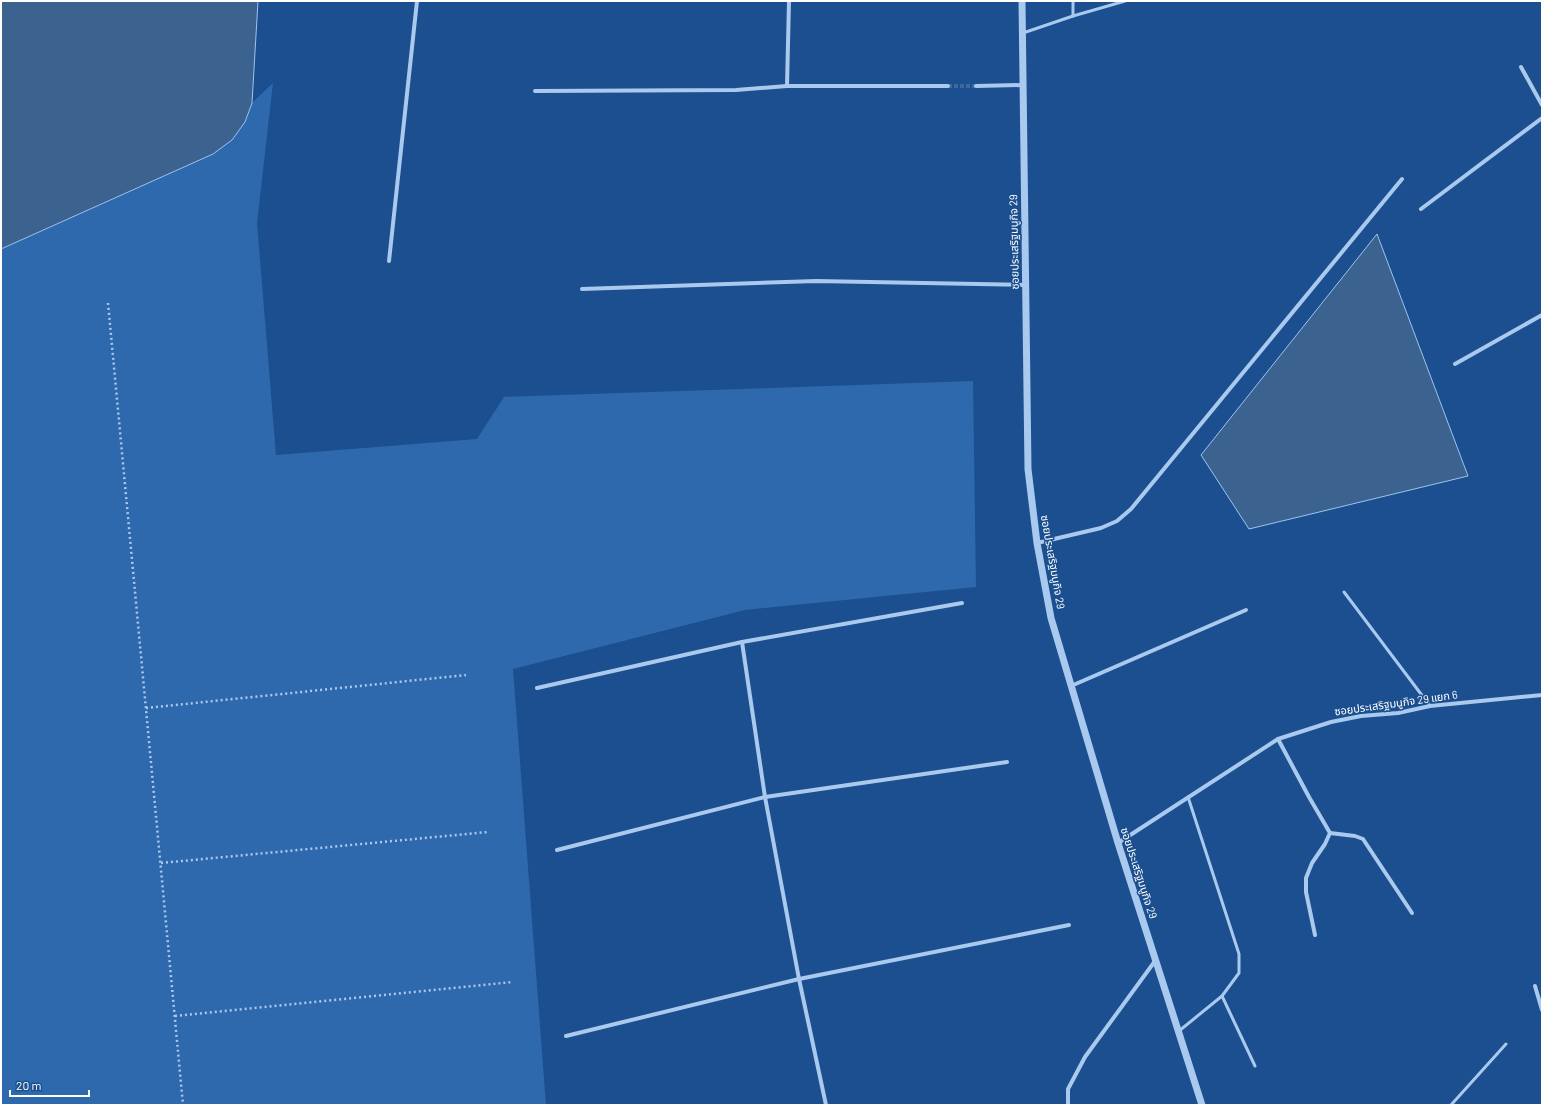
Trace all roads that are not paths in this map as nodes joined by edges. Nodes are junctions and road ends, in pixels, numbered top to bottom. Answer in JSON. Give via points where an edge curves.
{"nodes":[{"id":1,"x":417,"y":1,"type":"edge"},
{"id":2,"x":789,"y":1,"type":"edge"},
{"id":3,"x":1022,"y":1,"type":"edge"},
{"id":4,"x":1073,"y":1,"type":"edge"},
{"id":5,"x":1125,"y":1,"type":"edge"},
{"id":6,"x":1073,"y":16,"type":"junction"},
{"id":7,"x":1022,"y":32,"type":"junction"},
{"id":8,"x":1521,"y":67,"type":"dead end"},
{"id":9,"x":1022,"y":85,"type":"junction"},
{"id":10,"x":787,"y":86,"type":"junction"},
{"id":11,"x":948,"y":86,"type":"tunnel mouth"},
{"id":12,"x":976,"y":86,"type":"tunnel mouth"},
{"id":13,"x":535,"y":91,"type":"dead end"},
{"id":14,"x":1542,"y":105,"type":"edge"},
{"id":15,"x":1542,"y":118,"type":"edge"},
{"id":16,"x":1402,"y":179,"type":"dead end"},
{"id":17,"x":1421,"y":209,"type":"dead end"},
{"id":18,"x":388,"y":262,"type":"dead end"},
{"id":19,"x":1026,"y":285,"type":"junction"},
{"id":20,"x":582,"y":289,"type":"dead end"},
{"id":21,"x":1542,"y":315,"type":"edge"},
{"id":22,"x":1455,"y":364,"type":"dead end"},
{"id":23,"x":1037,"y":543,"type":"junction"},
{"id":24,"x":1344,"y":592,"type":"dead end"},
{"id":25,"x":962,"y":603,"type":"dead end"},
{"id":26,"x":1246,"y":610,"type":"dead end"},
{"id":27,"x":742,"y":642,"type":"junction"},
{"id":28,"x":1070,"y":686,"type":"junction"},
{"id":29,"x":537,"y":688,"type":"dead end"},
{"id":30,"x":1542,"y":695,"type":"edge"},
{"id":31,"x":1430,"y":706,"type":"junction"},
{"id":32,"x":1278,"y":739,"type":"junction"},
{"id":33,"x":1007,"y":762,"type":"dead end"},
{"id":34,"x":765,"y":797,"type":"junction"},
{"id":35,"x":1188,"y":797,"type":"junction"},
{"id":36,"x":1330,"y":833,"type":"junction"},
{"id":37,"x":1118,"y":843,"type":"junction"},
{"id":38,"x":557,"y":850,"type":"dead end"},
{"id":39,"x":1412,"y":913,"type":"dead end"},
{"id":40,"x":1069,"y":925,"type":"dead end"},
{"id":41,"x":1315,"y":935,"type":"dead end"},
{"id":42,"x":1156,"y":960,"type":"junction"},
{"id":43,"x":799,"y":979,"type":"junction"},
{"id":44,"x":1534,"y":986,"type":"dead end"},
{"id":45,"x":1222,"y":996,"type":"junction"},
{"id":46,"x":1542,"y":1010,"type":"edge"},
{"id":47,"x":1178,"y":1031,"type":"junction"},
{"id":48,"x":566,"y":1036,"type":"dead end"},
{"id":49,"x":1506,"y":1044,"type":"dead end"},
{"id":50,"x":1255,"y":1066,"type":"dead end"},
{"id":51,"x":826,"y":1105,"type":"edge"},
{"id":52,"x":1068,"y":1105,"type":"edge"},
{"id":53,"x":1202,"y":1105,"type":"edge"},
{"id":54,"x":1451,"y":1105,"type":"edge"}],
"edges":[{"from":1,"to":18,"type":"street"},
{"from":2,"to":10,"type":"street"},
{"from":3,"to":7,"type":"street","name":"ซอยประเสริฐมนูกิจ 29"},
{"from":4,"to":6,"type":"lane"},
{"from":5,"to":6,"type":"lane"},
{"from":6,"to":7,"type":"lane"},
{"from":7,"to":9,"type":"street","name":"ซอยประเสริฐมนูกิจ 29"},
{"from":8,"to":14,"type":"street"},
{"from":9,"to":12,"type":"street"},
{"from":9,"to":19,"type":"street","name":"ซอยประเสริฐมนูกิจ 29"},
{"from":10,"to":11,"type":"street"},
{"from":10,"to":13,"type":"street","via":[[736,90]]},
{"from":15,"to":17,"type":"street"},
{"from":16,"to":23,"type":"street","via":[[1131,509],[1117,521],[1101,528]]},
{"from":19,"to":20,"type":"street","via":[[816,280]]},
{"from":19,"to":23,"type":"street","name":"ซอยประเสริฐมนูกิจ 29","via":[[1028,469]]},
{"from":21,"to":22,"type":"street"},
{"from":23,"to":28,"type":"street","name":"ซอยประเสริฐมนูกิจ 29","via":[[1052,618]]},
{"from":24,"to":31,"type":"lane"},
{"from":25,"to":27,"type":"street"},
{"from":26,"to":28,"type":"street"},
{"from":27,"to":29,"type":"street"},
{"from":27,"to":34,"type":"street"},
{"from":28,"to":37,"type":"street","name":"ซอยประเสริฐมนูกิจ 29"},
{"from":30,"to":31,"type":"street","name":"ซอยประเสริฐมนูกิจ 29 แยก 6"},
{"from":31,"to":32,"type":"street","name":"ซอยประเสริฐมนูกิจ 29 แยก 6","via":[[1331,722]]},
{"from":32,"to":35,"type":"street","name":"ซอยประเสริฐมนูกิจ 29 แยก 6"},
{"from":32,"to":36,"type":"street"},
{"from":33,"to":34,"type":"street"},
{"from":34,"to":38,"type":"street"},
{"from":34,"to":43,"type":"street"},
{"from":35,"to":37,"type":"street","name":"ซอยประเสริฐมนูกิจ 29 แยก 6"},
{"from":35,"to":45,"type":"lane","via":[[1239,954],[1239,973]]},
{"from":36,"to":39,"type":"street","via":[[1364,839]]},
{"from":36,"to":41,"type":"street","via":[[1306,878],[1306,892]]},
{"from":37,"to":42,"type":"street","name":"ซอยประเสริฐมนูกิจ 29"},
{"from":40,"to":43,"type":"street"},
{"from":42,"to":47,"type":"street","name":"ซอยประเสริฐมนูกิจ 29"},
{"from":42,"to":52,"type":"street","via":[[1085,1057],[1068,1088]]},
{"from":43,"to":48,"type":"street"},
{"from":43,"to":51,"type":"street"},
{"from":44,"to":46,"type":"street"},
{"from":45,"to":47,"type":"lane"},
{"from":45,"to":50,"type":"lane"},
{"from":47,"to":53,"type":"street","name":"ซอยประเสริฐมนูกิจ 29"},
{"from":49,"to":54,"type":"lane"}]}
